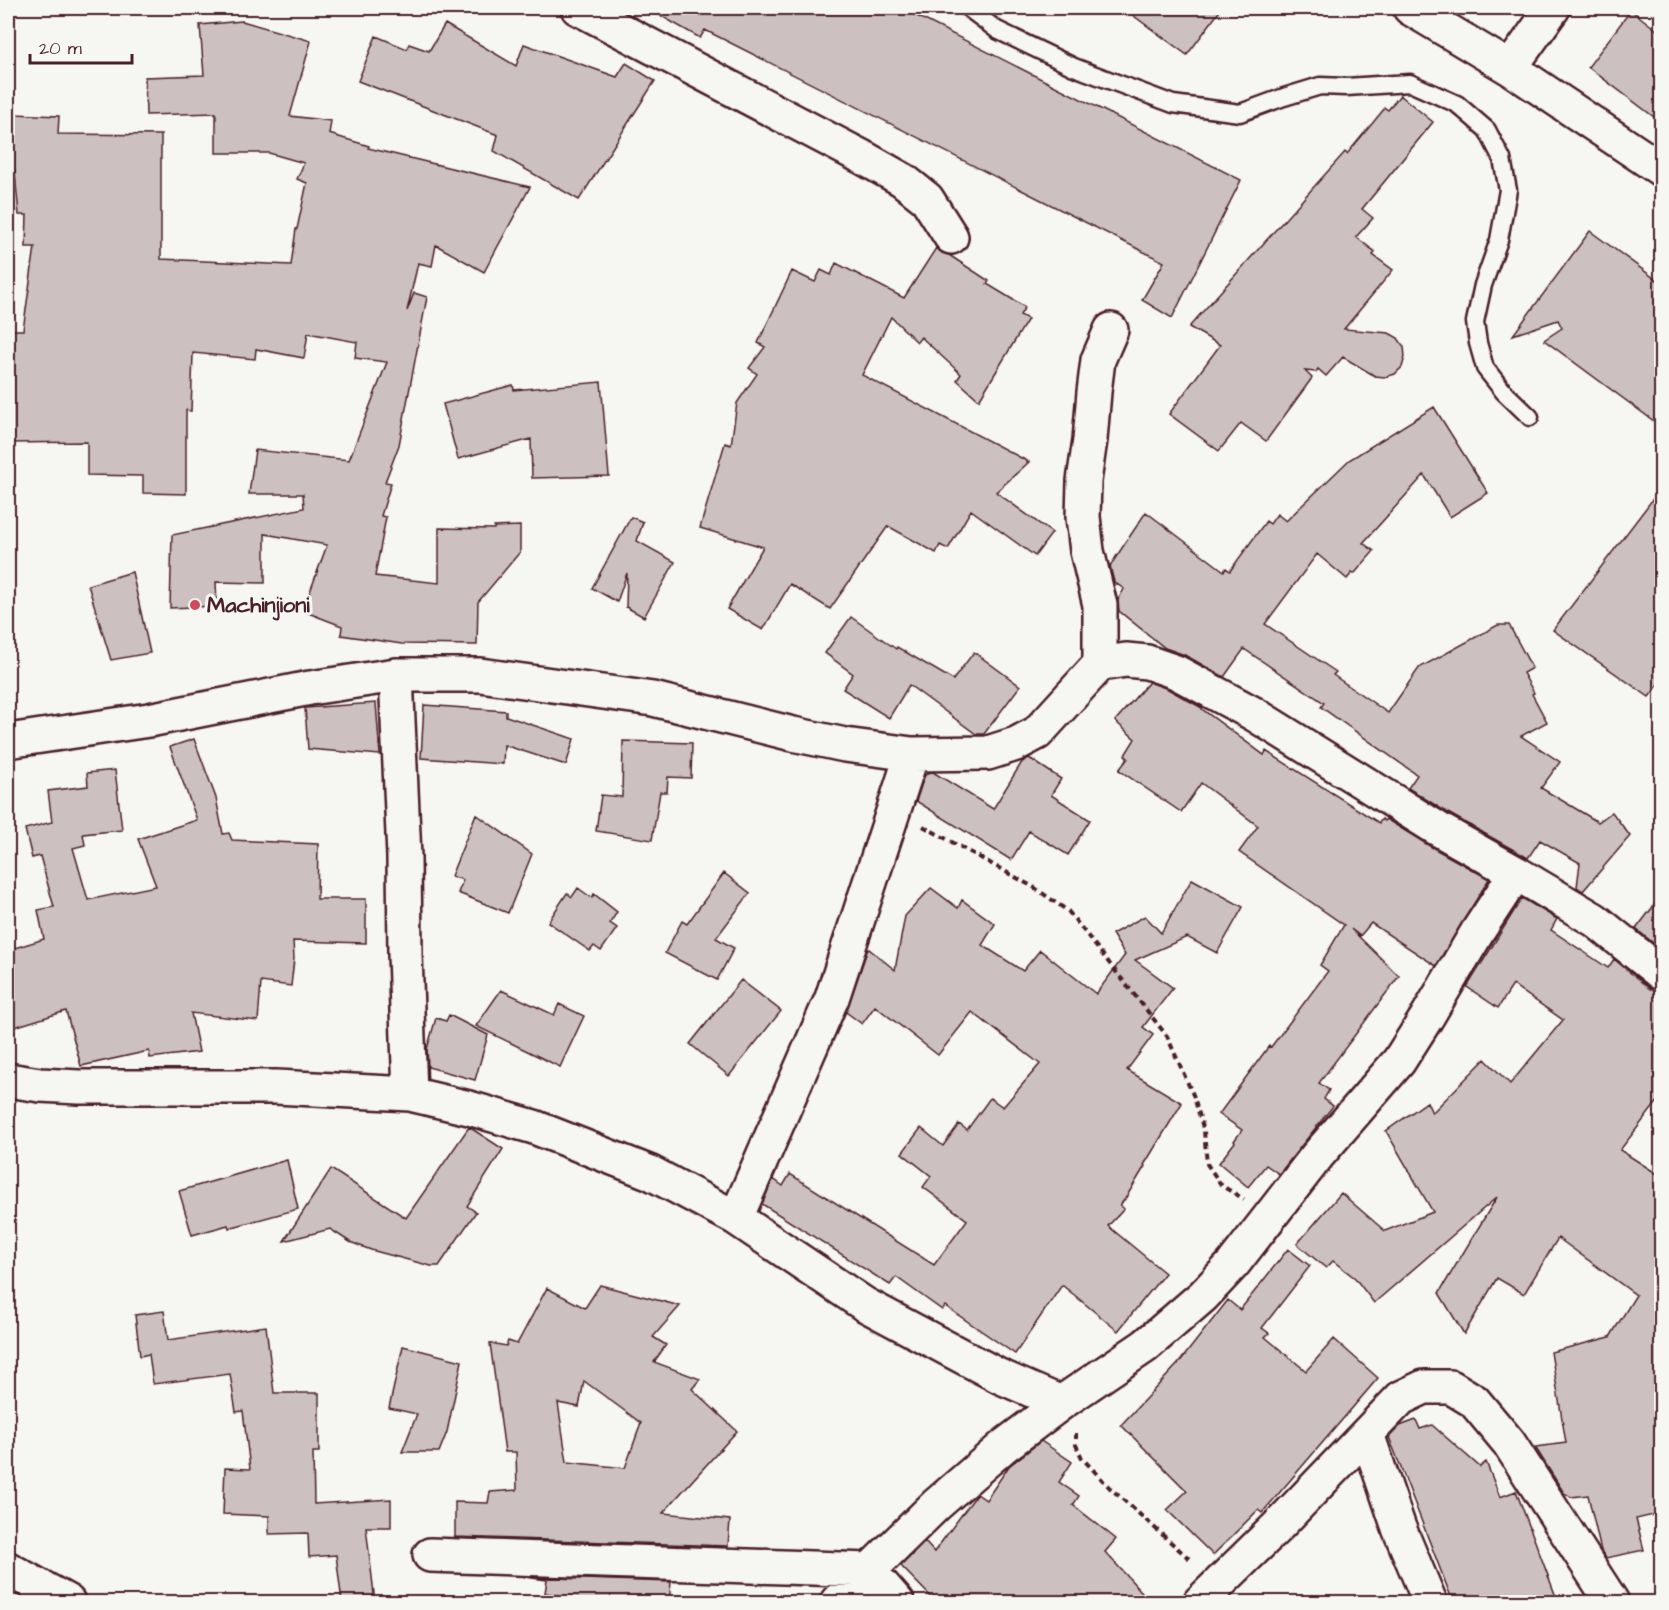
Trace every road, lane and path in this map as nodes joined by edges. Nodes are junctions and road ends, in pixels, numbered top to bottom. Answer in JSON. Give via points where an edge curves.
{"nodes":[{"id":1,"x":578,"y":8,"type":"edge"},
{"id":2,"x":968,"y":8,"type":"edge"},
{"id":3,"x":1410,"y":8,"type":"edge"},
{"id":4,"x":1553,"y":8,"type":"edge"},
{"id":5,"x":1510,"y":68,"type":"junction"},
{"id":6,"x":1662,"y":170,"type":"edge"},
{"id":7,"x":951,"y":237,"type":"dead end"},
{"id":8,"x":1111,"y":330,"type":"dead end"},
{"id":9,"x":1530,"y":417,"type":"dead end"},
{"id":10,"x":1100,"y":664,"type":"junction"},
{"id":11,"x":396,"y":675,"type":"junction"},
{"id":12,"x":8,"y":741,"type":"edge"},
{"id":13,"x":912,"y":754,"type":"junction"},
{"id":14,"x":894,"y":810,"type":"junction"},
{"id":15,"x":1516,"y":873,"type":"junction"},
{"id":16,"x":1662,"y":974,"type":"edge"},
{"id":17,"x":8,"y":1080,"type":"edge"},
{"id":18,"x":410,"y":1094,"type":"junction"},
{"id":19,"x":1276,"y":1209,"type":"junction"},
{"id":20,"x":736,"y":1218,"type":"junction"},
{"id":21,"x":1089,"y":1384,"type":"junction"},
{"id":22,"x":1061,"y":1403,"type":"junction"},
{"id":23,"x":1367,"y":1434,"type":"junction"},
{"id":24,"x":430,"y":1555,"type":"dead end"},
{"id":25,"x":8,"y":1569,"type":"edge"},
{"id":26,"x":868,"y":1570,"type":"junction"},
{"id":27,"x":1209,"y":1593,"type":"edge"},
{"id":28,"x":69,"y":1602,"type":"edge"},
{"id":29,"x":837,"y":1602,"type":"edge"},
{"id":30,"x":897,"y":1602,"type":"edge"},
{"id":31,"x":1430,"y":1602,"type":"edge"},
{"id":32,"x":1612,"y":1602,"type":"edge"}],
"edges":[{"from":1,"to":7,"type":"street","via":[[903,180],[927,199]]},
{"from":2,"to":9,"type":"lane","via":[[998,30],[1074,67],[1173,104],[1240,113],[1320,87],[1410,83],[1457,104],[1487,130],[1502,159],[1508,190],[1499,240],[1475,322],[1478,343],[1485,368]]},
{"from":3,"to":5,"type":"street"},
{"from":4,"to":5,"type":"street"},
{"from":5,"to":6,"type":"street"},
{"from":8,"to":10,"type":"street","via":[[1098,360],[1084,481],[1087,551],[1100,605]]},
{"from":10,"to":13,"type":"street","via":[[1037,733],[1016,744],[988,753]]},
{"from":10,"to":15,"type":"street","via":[[1147,662],[1176,672],[1254,714]]},
{"from":11,"to":12,"type":"street"},
{"from":11,"to":13,"type":"street","via":[[480,675],[653,699],[814,739]]},
{"from":11,"to":18,"type":"street"},
{"from":13,"to":14,"type":"street"},
{"from":14,"to":19,"type":"path","via":[[1035,888],[1068,911],[1167,1036],[1194,1097],[1207,1164],[1222,1186],[1241,1198]]},
{"from":14,"to":20,"type":"street","via":[[832,998]]},
{"from":15,"to":16,"type":"street","via":[[1595,920]]},
{"from":15,"to":19,"type":"street","via":[[1399,1061]]},
{"from":17,"to":18,"type":"street","via":[[80,1088],[276,1087]]},
{"from":18,"to":20,"type":"street","via":[[534,1127],[651,1173]]},
{"from":19,"to":21,"type":"street","via":[[1203,1296],[1145,1346]]},
{"from":20,"to":22,"type":"street","via":[[864,1304],[999,1376]]},
{"from":21,"to":22,"type":"street"},
{"from":21,"to":27,"type":"path","via":[[1077,1421],[1076,1445],[1082,1458]]},
{"from":22,"to":26,"type":"street","via":[[1004,1446]]},
{"from":23,"to":27,"type":"street"},
{"from":23,"to":31,"type":"street","via":[[1399,1528]]},
{"from":23,"to":32,"type":"street","via":[[1401,1398],[1424,1387],[1451,1387],[1474,1401],[1509,1443]]},
{"from":24,"to":26,"type":"street"},
{"from":25,"to":28,"type":"street"},
{"from":26,"to":29,"type":"street"},
{"from":26,"to":30,"type":"street"}]}
